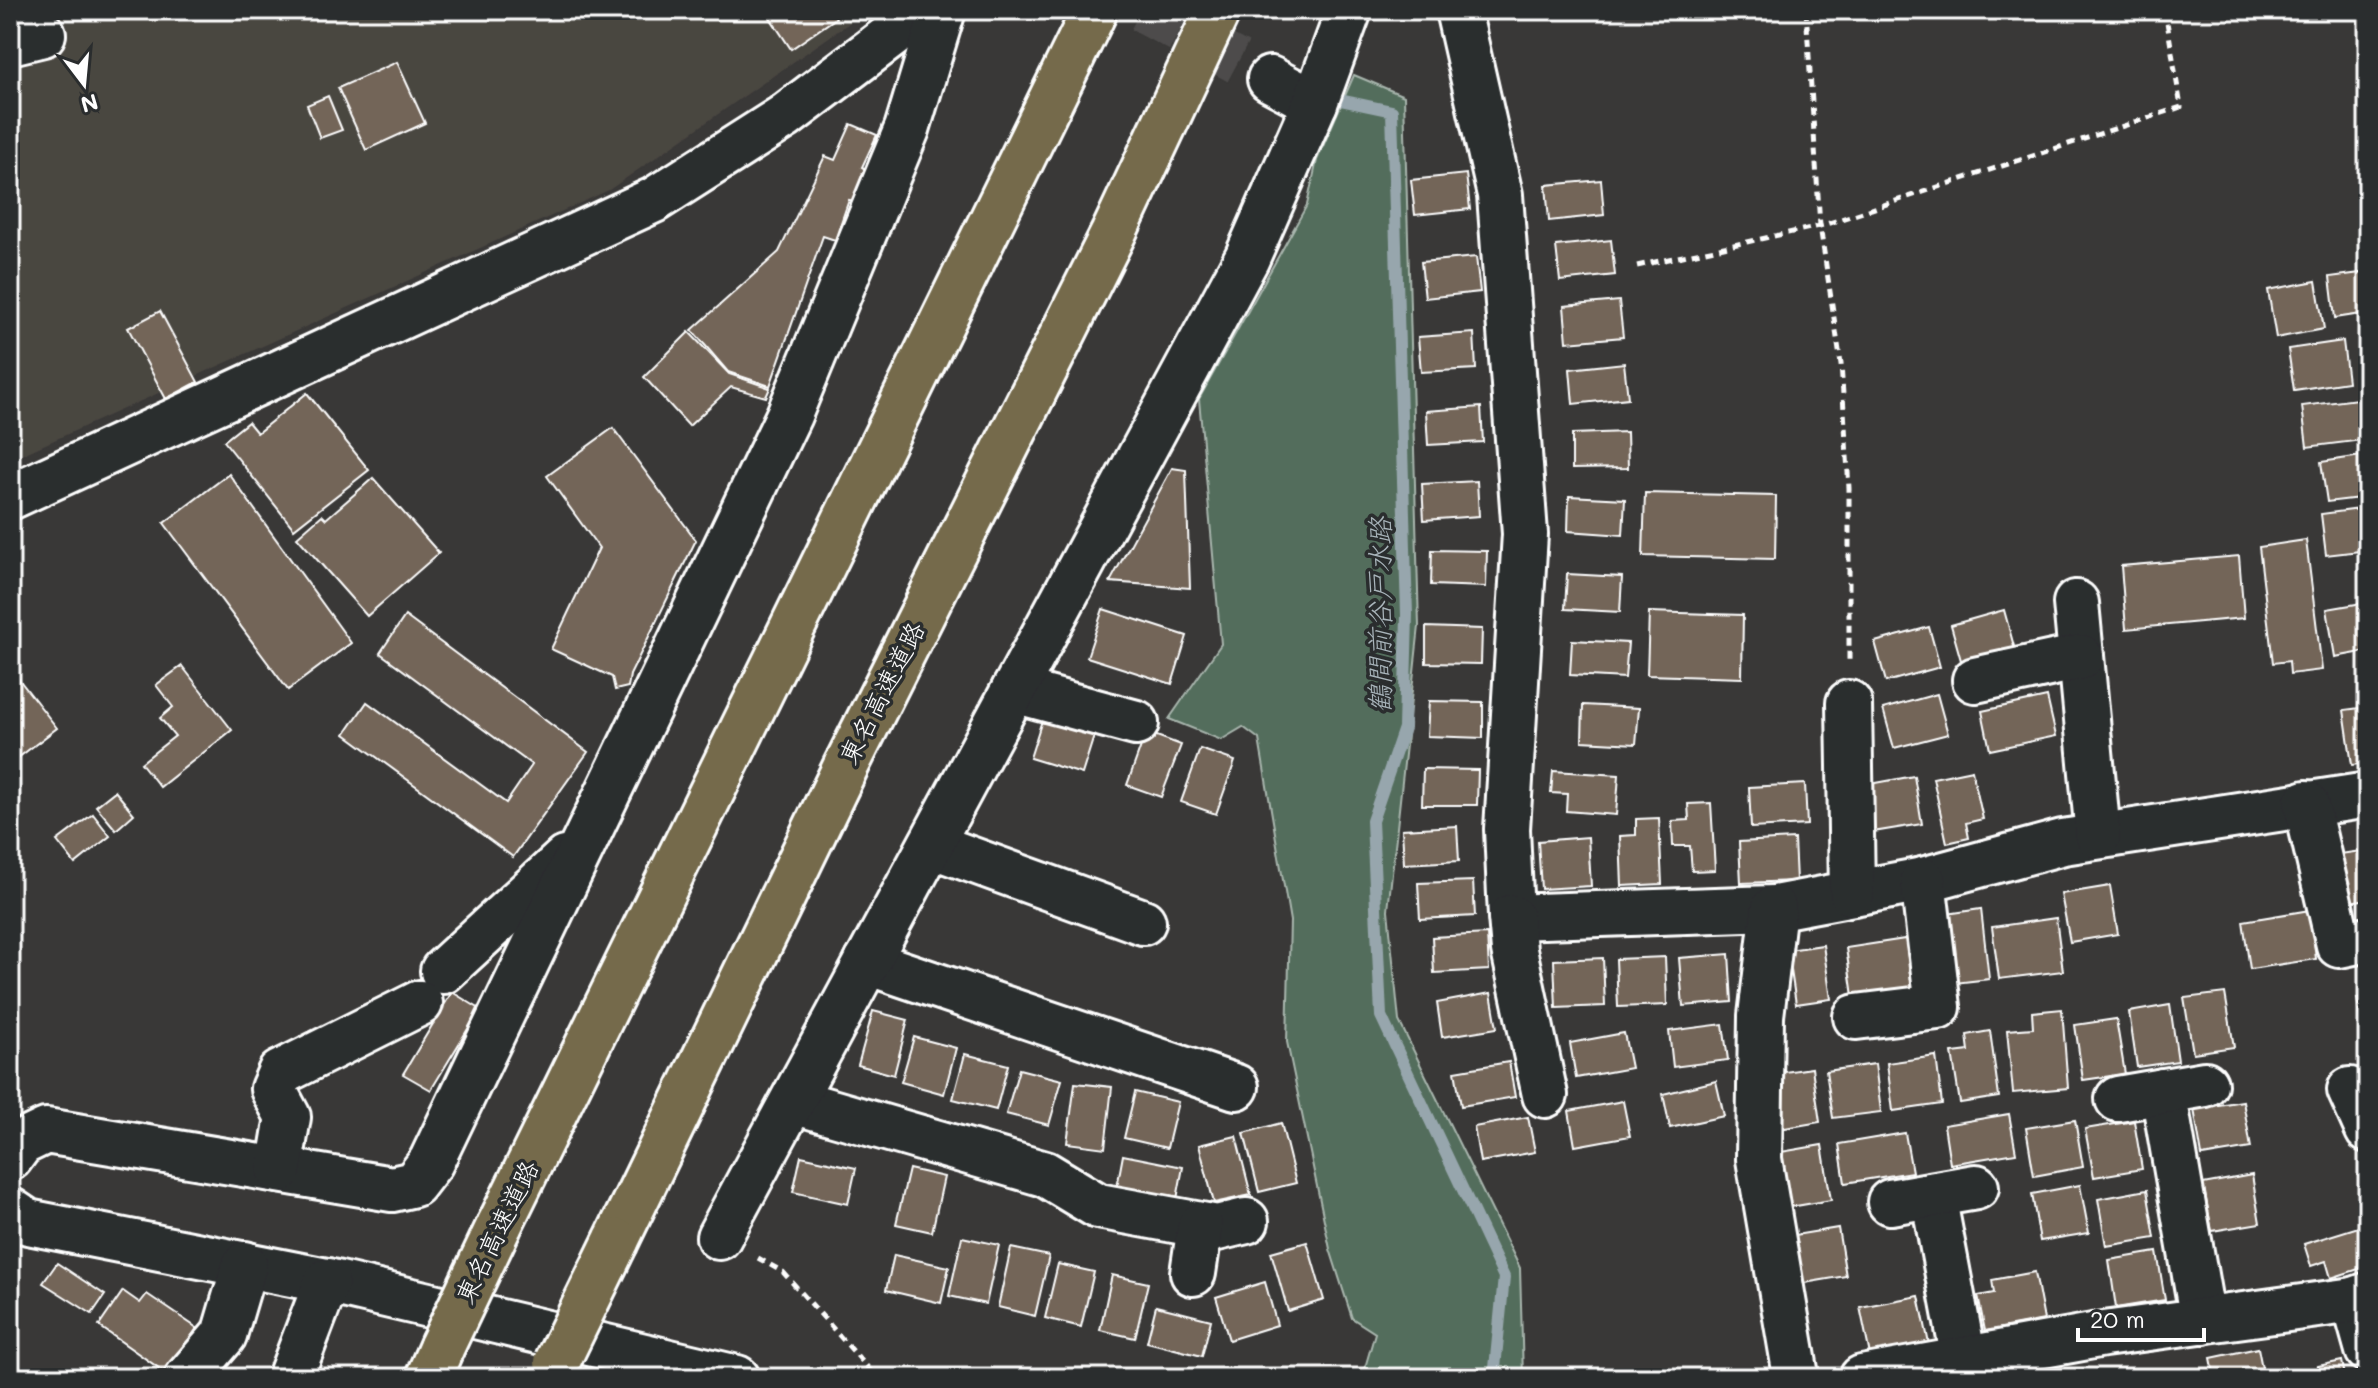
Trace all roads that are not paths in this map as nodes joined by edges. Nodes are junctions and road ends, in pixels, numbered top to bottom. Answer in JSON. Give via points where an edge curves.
{"nodes":[{"id":1,"x":925,"y":10,"type":"edge"},
{"id":2,"x":943,"y":10,"type":"edge"},
{"id":3,"x":1095,"y":10,"type":"edge"},
{"id":4,"x":1218,"y":10,"type":"edge"},
{"id":5,"x":1349,"y":10,"type":"edge"},
{"id":6,"x":1458,"y":10,"type":"edge"},
{"id":7,"x":1270,"y":79,"type":"tunnel mouth"},
{"id":8,"x":1315,"y":103,"type":"junction"},
{"id":9,"x":10,"y":497,"type":"edge"},
{"id":10,"x":2076,"y":603,"type":"dead end"},
{"id":11,"x":2081,"y":657,"type":"junction"},
{"id":12,"x":1975,"y":680,"type":"dead end"},
{"id":13,"x":1014,"y":690,"type":"junction"},
{"id":14,"x":1849,"y":703,"type":"road end"},
{"id":15,"x":1136,"y":723,"type":"dead end"},
{"id":16,"x":2368,"y":795,"type":"edge"},
{"id":17,"x":2306,"y":803,"type":"junction"},
{"id":18,"x":2098,"y":836,"type":"junction"},
{"id":19,"x":581,"y":845,"type":"junction"},
{"id":20,"x":931,"y":845,"type":"junction"},
{"id":21,"x":1923,"y":880,"type":"junction"},
{"id":22,"x":1852,"y":893,"type":"junction"},
{"id":23,"x":1774,"y":908,"type":"junction"},
{"id":24,"x":1511,"y":917,"type":"junction"},
{"id":25,"x":1143,"y":922,"type":"dead end"},
{"id":26,"x":2368,"y":939,"type":"edge"},
{"id":27,"x":867,"y":962,"type":"junction"},
{"id":28,"x":1856,"y":1017,"type":"dead end"},
{"id":29,"x":2205,"y":1084,"type":"dead end"},
{"id":30,"x":1236,"y":1087,"type":"dead end"},
{"id":31,"x":2350,"y":1090,"type":"dead end"},
{"id":32,"x":2163,"y":1091,"type":"junction"},
{"id":33,"x":1545,"y":1095,"type":"dead end"},
{"id":34,"x":2118,"y":1099,"type":"dead end"},
{"id":35,"x":793,"y":1101,"type":"junction"},
{"id":36,"x":2368,"y":1130,"type":"edge"},
{"id":37,"x":10,"y":1158,"type":"edge"},
{"id":38,"x":279,"y":1170,"type":"junction"},
{"id":39,"x":1976,"y":1187,"type":"dead end"},
{"id":40,"x":1933,"y":1195,"type":"junction"},
{"id":41,"x":1890,"y":1202,"type":"dead end"},
{"id":42,"x":10,"y":1210,"type":"edge"},
{"id":43,"x":1246,"y":1221,"type":"dead end"},
{"id":44,"x":1200,"y":1226,"type":"junction"},
{"id":45,"x":719,"y":1237,"type":"road end"},
{"id":46,"x":245,"y":1264,"type":"junction"},
{"id":47,"x":1193,"y":1273,"type":"dead end"},
{"id":48,"x":327,"y":1281,"type":"junction"},
{"id":49,"x":2361,"y":1297,"type":"edge"},
{"id":50,"x":2203,"y":1321,"type":"junction"},
{"id":51,"x":2368,"y":1350,"type":"edge"},
{"id":52,"x":1964,"y":1360,"type":"junction"},
{"id":53,"x":435,"y":1362,"type":"edge"},
{"id":54,"x":553,"y":1370,"type":"edge"},
{"id":55,"x":1795,"y":1370,"type":"dead end"},
{"id":56,"x":728,"y":1377,"type":"edge"},
{"id":57,"x":187,"y":1378,"type":"edge"},
{"id":58,"x":290,"y":1378,"type":"edge"},
{"id":59,"x":1862,"y":1378,"type":"edge"}],
"edges":[{"from":1,"to":9,"type":"street","via":[[784,117],[654,200]]},
{"from":2,"to":19,"type":"street","via":[[907,129],[789,415]]},
{"from":3,"to":53,"type":"highway","name":"東名高速道路","bridge":true},
{"from":4,"to":54,"type":"highway","name":"東名高速道路","bridge":true,"via":[[1113,234],[845,768]]},
{"from":5,"to":8,"type":"street"},
{"from":6,"to":24,"type":"street","via":[[1500,195],[1525,534],[1507,829]]},
{"from":7,"to":8,"type":"street"},
{"from":8,"to":13,"type":"street","via":[[1247,258]]},
{"from":10,"to":11,"type":"street"},
{"from":11,"to":12,"type":"street"},
{"from":11,"to":18,"type":"street"},
{"from":13,"to":15,"type":"street"},
{"from":13,"to":20,"type":"street"},
{"from":14,"to":22,"type":"street"},
{"from":16,"to":17,"type":"street"},
{"from":17,"to":18,"type":"street"},
{"from":17,"to":26,"type":"street","via":[[2339,945]]},
{"from":18,"to":21,"type":"street"},
{"from":19,"to":38,"type":"street","via":[[432,987],[280,1073],[273,1089],[288,1117]]},
{"from":19,"to":38,"type":"street","via":[[431,1162],[414,1184],[392,1189]]},
{"from":20,"to":25,"type":"street"},
{"from":20,"to":27,"type":"street"},
{"from":21,"to":22,"type":"street"},
{"from":21,"to":28,"type":"street","via":[[1938,1007]]},
{"from":22,"to":23,"type":"street"},
{"from":23,"to":24,"type":"street"},
{"from":23,"to":55,"type":"street","via":[[1761,1016],[1759,1159]]},
{"from":24,"to":33,"type":"street"},
{"from":27,"to":30,"type":"street"},
{"from":27,"to":35,"type":"street"},
{"from":29,"to":32,"type":"street"},
{"from":31,"to":36,"type":"street"},
{"from":32,"to":34,"type":"street"},
{"from":32,"to":50,"type":"street"},
{"from":35,"to":44,"type":"street","via":[[1045,1174],[1098,1206]]},
{"from":35,"to":45,"type":"street"},
{"from":37,"to":38,"type":"street","via":[[21,1143],[46,1131]]},
{"from":39,"to":40,"type":"street"},
{"from":40,"to":41,"type":"street"},
{"from":40,"to":52,"type":"street"},
{"from":42,"to":46,"type":"street","via":[[28,1222]]},
{"from":43,"to":44,"type":"street"},
{"from":44,"to":47,"type":"street"},
{"from":46,"to":48,"type":"street"},
{"from":46,"to":57,"type":"street","via":[[224,1335]]},
{"from":48,"to":56,"type":"street"},
{"from":48,"to":58,"type":"street"},
{"from":49,"to":50,"type":"street"},
{"from":49,"to":51,"type":"street"},
{"from":50,"to":52,"type":"street"},
{"from":52,"to":59,"type":"street"}]}
